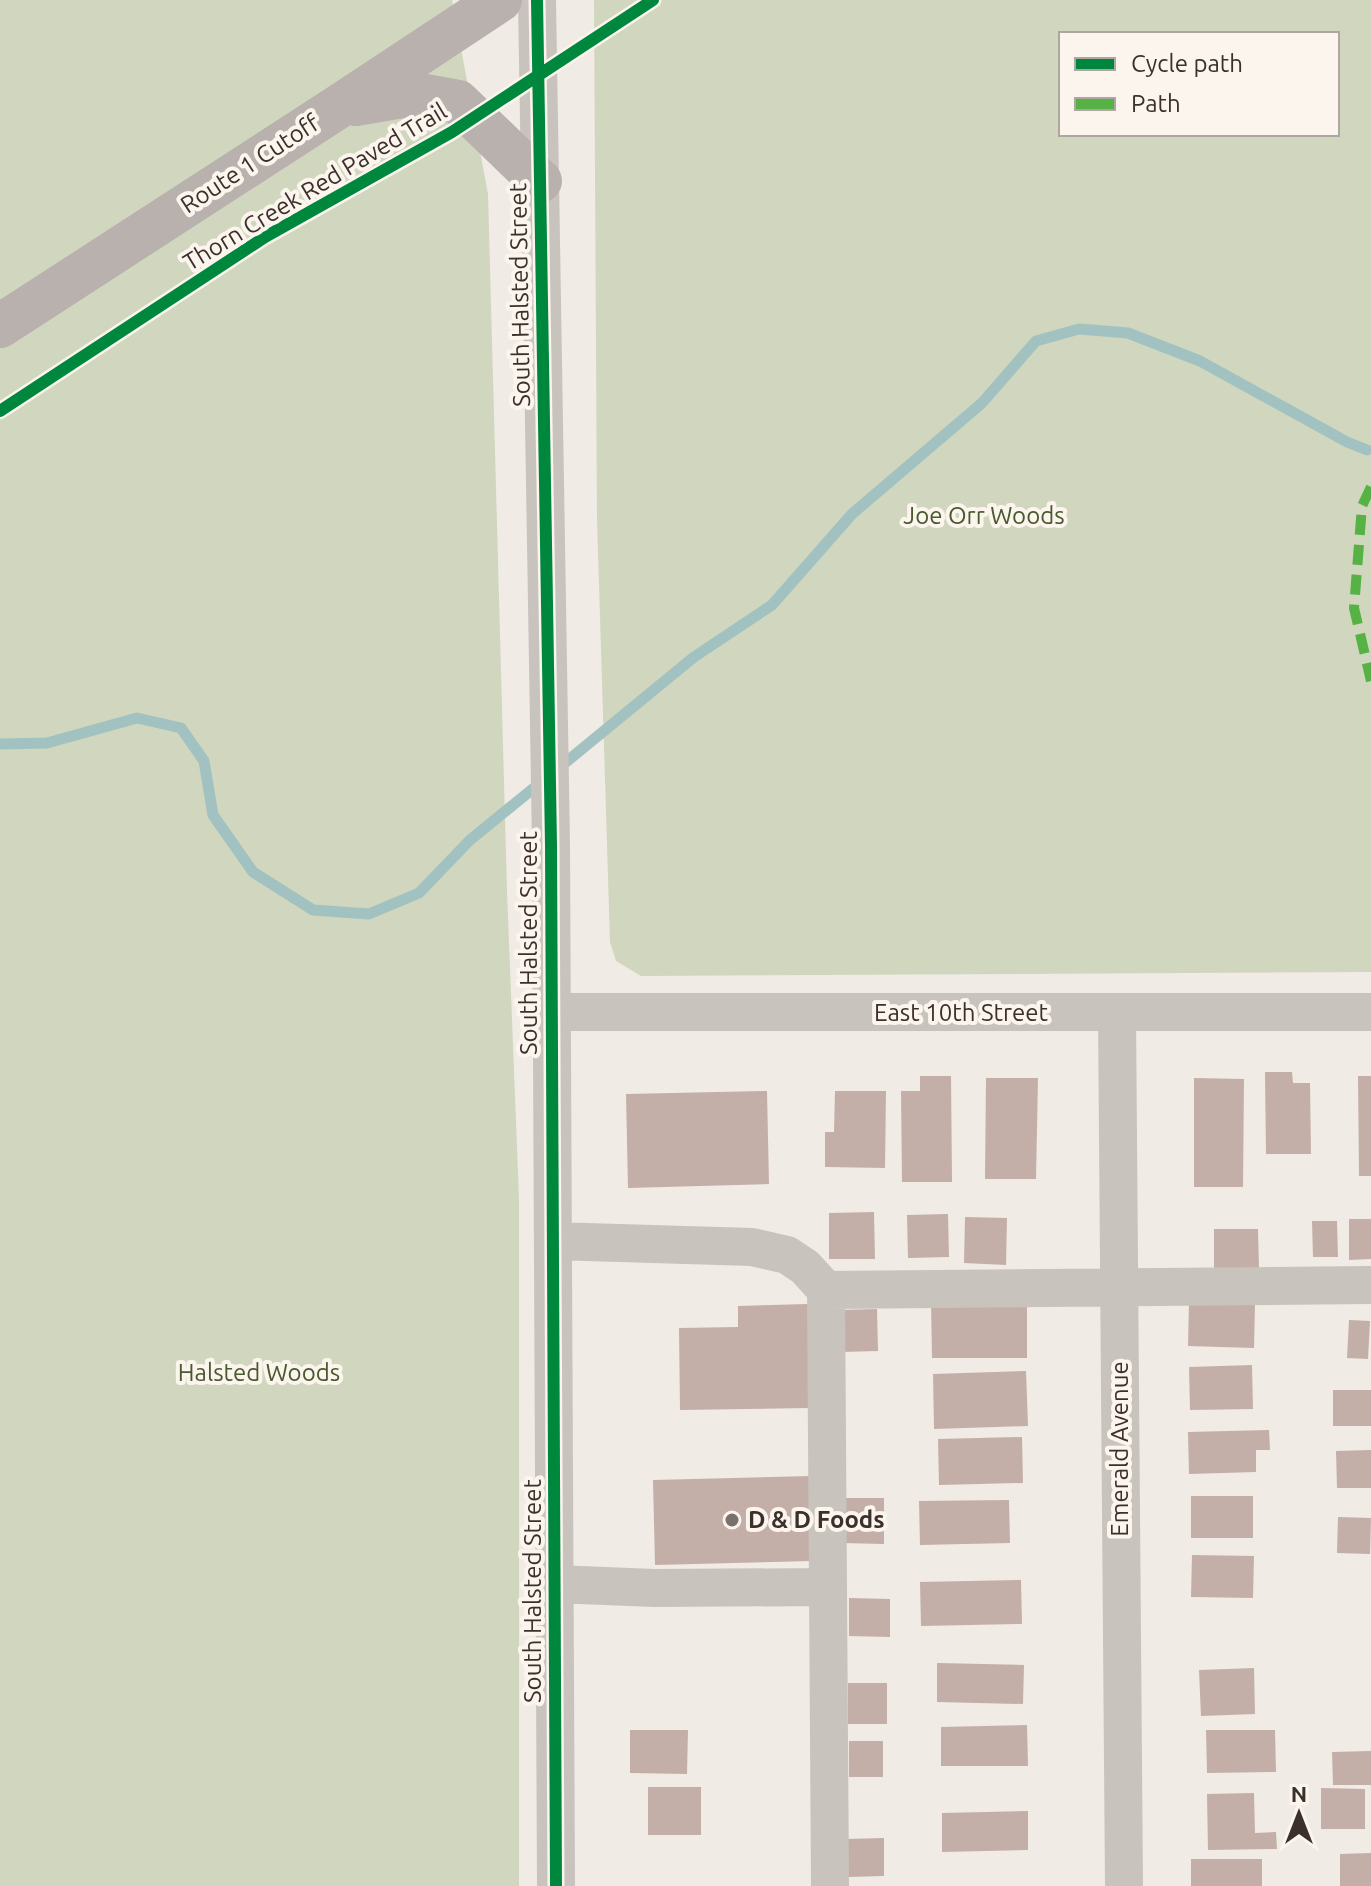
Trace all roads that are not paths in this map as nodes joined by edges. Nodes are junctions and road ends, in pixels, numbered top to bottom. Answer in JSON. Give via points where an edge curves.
{"nodes":[{"id":1,"x":500,"y":0,"type":"edge"},
{"id":2,"x":537,"y":0,"type":"edge"},
{"id":3,"x":338,"y":107,"type":"junction"},
{"id":4,"x":540,"y":181,"type":"junction"},
{"id":5,"x":0,"y":326,"type":"edge"},
{"id":6,"x":552,"y":1012,"type":"junction"},
{"id":7,"x":1371,"y":1012,"type":"edge"},
{"id":8,"x":1117,"y":1013,"type":"junction"},
{"id":9,"x":553,"y":1241,"type":"junction"},
{"id":10,"x":1371,"y":1285,"type":"edge"},
{"id":11,"x":1119,"y":1288,"type":"junction"},
{"id":12,"x":826,"y":1290,"type":"junction"},
{"id":13,"x":555,"y":1584,"type":"junction"},
{"id":14,"x":828,"y":1587,"type":"junction"},
{"id":15,"x":556,"y":1886,"type":"edge"},
{"id":16,"x":830,"y":1886,"type":"edge"},
{"id":17,"x":1124,"y":1886,"type":"edge"}],
"edges":[{"from":1,"to":3,"type":"main road","name":"Route 1 Cutoff"},
{"from":2,"to":4,"type":"street","name":"South Halsted Street"},
{"from":3,"to":4,"type":"main road","via":[[414,94],[458,102]]},
{"from":3,"to":5,"type":"main road","name":"Route 1 Cutoff"},
{"from":4,"to":6,"type":"street","name":"South Halsted Street"},
{"from":6,"to":8,"type":"street","name":"East 10th Street"},
{"from":6,"to":9,"type":"street","name":"South Halsted Street"},
{"from":7,"to":8,"type":"street","name":"East 10th Street"},
{"from":8,"to":11,"type":"street","name":"Emerald Avenue"},
{"from":9,"to":12,"type":"street","via":[[752,1247],[787,1255]]},
{"from":9,"to":13,"type":"street","name":"South Halsted Street"},
{"from":10,"to":11,"type":"street"},
{"from":11,"to":12,"type":"street"},
{"from":11,"to":17,"type":"street","name":"Emerald Avenue"},
{"from":12,"to":14,"type":"street"},
{"from":13,"to":14,"type":"street"},
{"from":13,"to":15,"type":"street","name":"South Halsted Street"},
{"from":14,"to":16,"type":"street"}]}
